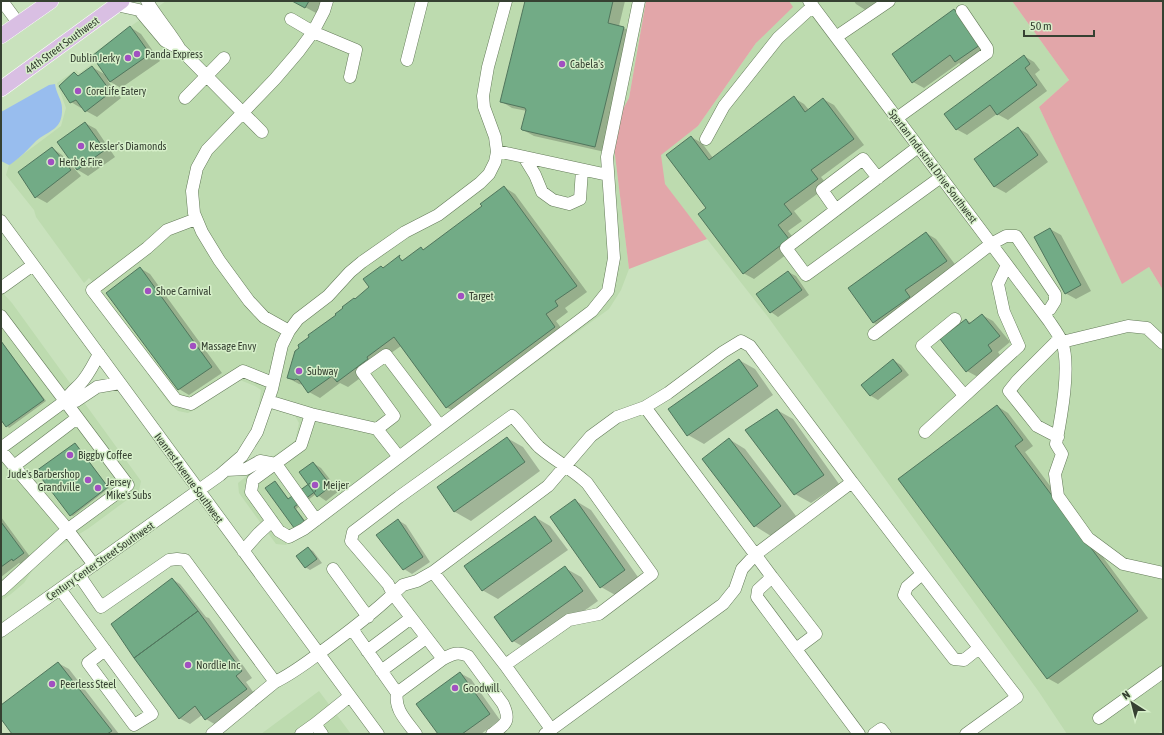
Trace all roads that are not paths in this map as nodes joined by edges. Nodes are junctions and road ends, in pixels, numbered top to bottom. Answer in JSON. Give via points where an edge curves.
{"nodes":[{"id":1,"x":2,"y":1,"type":"edge"},
{"id":2,"x":51,"y":1,"type":"edge"},
{"id":3,"x":147,"y":1,"type":"edge"},
{"id":4,"x":327,"y":1,"type":"edge"},
{"id":5,"x":422,"y":1,"type":"edge"},
{"id":6,"x":506,"y":1,"type":"edge"},
{"id":7,"x":639,"y":1,"type":"edge"},
{"id":8,"x":889,"y":1,"type":"edge"},
{"id":9,"x":119,"y":3,"type":"edge"},
{"id":10,"x":811,"y":4,"type":"edge"},
{"id":11,"x":962,"y":11,"type":"dead end"},
{"id":12,"x":291,"y":19,"type":"dead end"},
{"id":13,"x":19,"y":24,"type":"junction"},
{"id":14,"x":313,"y":32,"type":"junction"},
{"id":15,"x":1,"y":36,"type":"edge"},
{"id":16,"x":836,"y":36,"type":"junction"},
{"id":17,"x":180,"y":49,"type":"junction"},
{"id":18,"x":224,"y":58,"type":"dead end"},
{"id":19,"x":407,"y":60,"type":"dead end"},
{"id":20,"x":206,"y":77,"type":"junction"},
{"id":21,"x":350,"y":77,"type":"dead end"},
{"id":22,"x":1,"y":89,"type":"edge"},
{"id":23,"x":185,"y":98,"type":"dead end"},
{"id":24,"x":242,"y":113,"type":"junction"},
{"id":25,"x":897,"y":118,"type":"junction"},
{"id":26,"x":262,"y":132,"type":"dead end"},
{"id":27,"x":706,"y":140,"type":"dead end"},
{"id":28,"x":918,"y":147,"type":"junction"},
{"id":29,"x":497,"y":151,"type":"junction"},
{"id":30,"x":524,"y":157,"type":"junction"},
{"id":31,"x":582,"y":170,"type":"junction"},
{"id":32,"x":608,"y":175,"type":"junction"},
{"id":33,"x":941,"y":176,"type":"junction"},
{"id":34,"x":878,"y":178,"type":"junction"},
{"id":35,"x":836,"y":210,"type":"junction"},
{"id":36,"x":196,"y":219,"type":"junction"},
{"id":37,"x":1,"y":221,"type":"edge"},
{"id":38,"x":991,"y":244,"type":"junction"},
{"id":39,"x":33,"y":265,"type":"junction"},
{"id":40,"x":1007,"y":265,"type":"junction"},
{"id":41,"x":1039,"y":271,"type":"junction"},
{"id":42,"x":1020,"y":282,"type":"junction"},
{"id":43,"x":1,"y":288,"type":"edge"},
{"id":44,"x":1043,"y":313,"type":"junction"},
{"id":45,"x":1,"y":316,"type":"edge"},
{"id":46,"x":955,"y":319,"type":"dead end"},
{"id":47,"x":288,"y":331,"type":"junction"},
{"id":48,"x":874,"y":334,"type":"dead end"},
{"id":49,"x":1059,"y":337,"type":"junction"},
{"id":50,"x":1163,"y":343,"type":"edge"},
{"id":51,"x":99,"y":354,"type":"junction"},
{"id":52,"x":120,"y":383,"type":"junction"},
{"id":53,"x":273,"y":383,"type":"junction"},
{"id":54,"x":964,"y":396,"type":"junction"},
{"id":55,"x":65,"y":401,"type":"junction"},
{"id":56,"x":268,"y":401,"type":"junction"},
{"id":57,"x":645,"y":407,"type":"junction"},
{"id":58,"x":311,"y":414,"type":"junction"},
{"id":59,"x":77,"y":418,"type":"junction"},
{"id":60,"x":440,"y":426,"type":"junction"},
{"id":61,"x":377,"y":430,"type":"junction"},
{"id":62,"x":925,"y":432,"type":"dead end"},
{"id":63,"x":1058,"y":437,"type":"junction"},
{"id":64,"x":1,"y":449,"type":"edge"},
{"id":65,"x":398,"y":458,"type":"junction"},
{"id":66,"x":276,"y":464,"type":"junction"},
{"id":67,"x":14,"y":466,"type":"junction"},
{"id":68,"x":565,"y":466,"type":"junction"},
{"id":69,"x":226,"y":470,"type":"junction"},
{"id":70,"x":852,"y":482,"type":"junction"},
{"id":71,"x":198,"y":490,"type":"junction"},
{"id":72,"x":316,"y":520,"type":"junction"},
{"id":73,"x":272,"y":521,"type":"junction"},
{"id":74,"x":67,"y":530,"type":"junction"},
{"id":75,"x":243,"y":551,"type":"junction"},
{"id":76,"x":754,"y":555,"type":"junction"},
{"id":77,"x":94,"y":565,"type":"junction"},
{"id":78,"x":333,"y":569,"type":"dead end"},
{"id":79,"x":432,"y":572,"type":"junction"},
{"id":80,"x":1163,"y":573,"type":"edge"},
{"id":81,"x":922,"y":574,"type":"junction"},
{"id":82,"x":79,"y":576,"type":"junction"},
{"id":83,"x":772,"y":577,"type":"junction"},
{"id":84,"x":60,"y":589,"type":"junction"},
{"id":85,"x":1,"y":590,"type":"edge"},
{"id":86,"x":393,"y":594,"type":"junction"},
{"id":87,"x":368,"y":617,"type":"junction"},
{"id":88,"x":411,"y":618,"type":"junction"},
{"id":89,"x":352,"y":629,"type":"junction"},
{"id":90,"x":1,"y":631,"type":"edge"},
{"id":91,"x":426,"y":638,"type":"junction"},
{"id":92,"x":979,"y":648,"type":"junction"},
{"id":93,"x":796,"y":649,"type":"junction"},
{"id":94,"x":105,"y":650,"type":"junction"},
{"id":95,"x":367,"y":651,"type":"junction"},
{"id":96,"x":318,"y":653,"type":"junction"},
{"id":97,"x":443,"y":659,"type":"junction"},
{"id":98,"x":505,"y":666,"type":"junction"},
{"id":99,"x":381,"y":671,"type":"junction"},
{"id":100,"x":1163,"y":672,"type":"edge"},
{"id":101,"x":275,"y":682,"type":"junction"},
{"id":102,"x":397,"y":693,"type":"junction"},
{"id":103,"x":350,"y":696,"type":"junction"},
{"id":104,"x":1099,"y":718,"type":"dead end"},
{"id":105,"x":319,"y":729,"type":"edge"},
{"id":106,"x":548,"y":732,"type":"edge"},
{"id":107,"x":212,"y":734,"type":"edge"},
{"id":108,"x":301,"y":734,"type":"edge"},
{"id":109,"x":378,"y":734,"type":"edge"},
{"id":110,"x":420,"y":734,"type":"edge"},
{"id":111,"x":492,"y":734,"type":"edge"},
{"id":112,"x":859,"y":734,"type":"edge"},
{"id":113,"x":874,"y":734,"type":"edge"},
{"id":114,"x":885,"y":734,"type":"edge"},
{"id":115,"x":966,"y":734,"type":"edge"}],
"edges":[{"from":1,"to":13,"type":"street"},
{"from":2,"to":13,"type":"main road"},
{"from":3,"to":17,"type":"street"},
{"from":4,"to":14,"type":"street"},
{"from":5,"to":19,"type":"street"},
{"from":6,"to":29,"type":"street","via":[[482,96]]},
{"from":7,"to":32,"type":"street","via":[[607,157]]},
{"from":8,"to":16,"type":"street"},
{"from":9,"to":17,"type":"street","via":[[139,10],[165,41]]},
{"from":9,"to":22,"type":"main road","name":"44th Street Southwest"},
{"from":10,"to":16,"type":"street","name":"Spartan Industrial Drive Southwest"},
{"from":10,"to":27,"type":"street","via":[[778,38],[724,106]]},
{"from":11,"to":25,"type":"street","via":[[987,48],[987,53]]},
{"from":12,"to":14,"type":"street"},
{"from":13,"to":15,"type":"main road"},
{"from":14,"to":21,"type":"street","via":[[356,50]]},
{"from":14,"to":24,"type":"street","via":[[290,62]]},
{"from":16,"to":25,"type":"street","name":"Spartan Industrial Drive Southwest"},
{"from":17,"to":20,"type":"street"},
{"from":18,"to":20,"type":"street"},
{"from":20,"to":23,"type":"street"},
{"from":20,"to":24,"type":"street"},
{"from":24,"to":26,"type":"street"},
{"from":24,"to":36,"type":"street","via":[[206,150],[197,168],[192,191]]},
{"from":25,"to":28,"type":"street","name":"Spartan Industrial Drive Southwest"},
{"from":28,"to":33,"type":"street","name":"Spartan Industrial Drive Southwest"},
{"from":28,"to":34,"type":"street"},
{"from":29,"to":30,"type":"street"},
{"from":29,"to":47,"type":"street","via":[[489,174],[480,183],[438,215],[406,232],[362,262]]},
{"from":30,"to":31,"type":"street"},
{"from":30,"to":31,"type":"street","via":[[542,192],[553,200],[569,204],[580,199]]},
{"from":31,"to":32,"type":"street"},
{"from":32,"to":60,"type":"street","via":[[614,258],[608,291],[592,311]]},
{"from":33,"to":35,"type":"street","via":[[806,275],[786,248]]},
{"from":33,"to":38,"type":"street","name":"Spartan Industrial Drive Southwest"},
{"from":34,"to":35,"type":"street"},
{"from":34,"to":35,"type":"street","via":[[863,159],[822,190]]},
{"from":36,"to":47,"type":"street","via":[[219,260],[249,300],[264,317]]},
{"from":36,"to":53,"type":"street","via":[[167,230],[92,290],[176,400],[191,404],[242,371]]},
{"from":37,"to":39,"type":"street","name":"Ivanrest Avenue Southwest"},
{"from":38,"to":40,"type":"street","name":"Spartan Industrial Drive Southwest"},
{"from":38,"to":41,"type":"street","via":[[1006,236],[1016,236]]},
{"from":38,"to":48,"type":"street"},
{"from":39,"to":43,"type":"street"},
{"from":39,"to":51,"type":"street","name":"Ivanrest Avenue Southwest"},
{"from":40,"to":42,"type":"street","name":"Spartan Industrial Drive Southwest"},
{"from":40,"to":54,"type":"street","via":[[998,284],[1004,312],[1019,346]]},
{"from":41,"to":42,"type":"street"},
{"from":41,"to":44,"type":"street","via":[[1055,294],[1055,301],[1050,309]]},
{"from":42,"to":44,"type":"street","name":"Spartan Industrial Drive Southwest"},
{"from":44,"to":49,"type":"street","name":"Spartan Industrial Drive Southwest"},
{"from":45,"to":55,"type":"street"},
{"from":46,"to":54,"type":"street","via":[[922,346]]},
{"from":47,"to":53,"type":"street","name":"Century Center Street Southwest"},
{"from":49,"to":50,"type":"street","via":[[1128,326],[1147,328]]},
{"from":49,"to":63,"type":"street","via":[[1065,355],[1066,374]]},
{"from":49,"to":63,"type":"street","via":[[1010,391],[1036,426]]},
{"from":51,"to":52,"type":"street","name":"Ivanrest Avenue Southwest"},
{"from":51,"to":55,"type":"street","via":[[90,372]]},
{"from":52,"to":55,"type":"street","via":[[97,387],[76,401]]},
{"from":52,"to":71,"type":"street","name":"Ivanrest Avenue Southwest"},
{"from":53,"to":56,"type":"street","name":"Century Center Street Southwest"},
{"from":54,"to":62,"type":"street"},
{"from":55,"to":59,"type":"street"},
{"from":55,"to":64,"type":"street"},
{"from":56,"to":58,"type":"street"},
{"from":56,"to":69,"type":"street","name":"Century Center Street Southwest","via":[[257,432],[242,456]]},
{"from":57,"to":68,"type":"street","via":[[617,417],[591,436]]},
{"from":57,"to":70,"type":"street","via":[[741,341],[750,346]]},
{"from":57,"to":76,"type":"street"},
{"from":58,"to":61,"type":"street"},
{"from":58,"to":66,"type":"street","via":[[301,445]]},
{"from":59,"to":67,"type":"street"},
{"from":59,"to":74,"type":"street","via":[[128,485]]},
{"from":60,"to":61,"type":"street","via":[[386,355],[362,372],[394,416]]},
{"from":60,"to":65,"type":"street"},
{"from":61,"to":65,"type":"street"},
{"from":63,"to":80,"type":"street","via":[[1056,444],[1062,454],[1054,474],[1058,496],[1088,538],[1123,564]]},
{"from":64,"to":67,"type":"street"},
{"from":65,"to":72,"type":"street"},
{"from":66,"to":69,"type":"street","via":[[260,461],[246,469]]},
{"from":66,"to":72,"type":"street"},
{"from":66,"to":73,"type":"street","via":[[253,480],[251,492]]},
{"from":67,"to":74,"type":"street"},
{"from":68,"to":79,"type":"street","via":[[548,486]]},
{"from":68,"to":86,"type":"street","via":[[539,446],[512,416],[399,497],[353,532],[351,541],[388,584]]},
{"from":68,"to":98,"type":"street","via":[[587,483],[652,574],[599,614],[569,620]]},
{"from":69,"to":71,"type":"street","name":"Century Center Street Southwest"},
{"from":70,"to":76,"type":"street"},
{"from":70,"to":81,"type":"street"},
{"from":71,"to":75,"type":"street","name":"Ivanrest Avenue Southwest"},
{"from":71,"to":77,"type":"street","name":"Century Center Street Southwest"},
{"from":72,"to":73,"type":"street","via":[[289,537],[279,531]]},
{"from":73,"to":75,"type":"street"},
{"from":74,"to":77,"type":"street"},
{"from":74,"to":85,"type":"street"},
{"from":75,"to":96,"type":"street","name":"Ivanrest Avenue Southwest"},
{"from":76,"to":83,"type":"street"},
{"from":76,"to":106,"type":"street","via":[[742,569],[735,589],[723,604]]},
{"from":77,"to":82,"type":"street","name":"Century Center Street Southwest"},
{"from":78,"to":87,"type":"street"},
{"from":79,"to":86,"type":"street","via":[[417,581],[403,585]]},
{"from":79,"to":98,"type":"street"},
{"from":81,"to":92,"type":"street"},
{"from":81,"to":92,"type":"street","via":[[907,587],[904,595],[954,659],[964,660]]},
{"from":82,"to":84,"type":"street","name":"Century Center Street Southwest"},
{"from":82,"to":101,"type":"street","via":[[101,606],[169,560],[184,560]]},
{"from":83,"to":93,"type":"street","via":[[758,590],[757,598]]},
{"from":83,"to":93,"type":"street","via":[[816,634]]},
{"from":84,"to":90,"type":"street","name":"Century Center Street Southwest"},
{"from":84,"to":94,"type":"street"},
{"from":86,"to":87,"type":"street"},
{"from":86,"to":88,"type":"street"},
{"from":87,"to":89,"type":"street"},
{"from":88,"to":91,"type":"street"},
{"from":88,"to":95,"type":"street"},
{"from":89,"to":95,"type":"street"},
{"from":89,"to":96,"type":"street"},
{"from":91,"to":97,"type":"street"},
{"from":91,"to":99,"type":"street"},
{"from":92,"to":115,"type":"street","via":[[1017,697]]},
{"from":93,"to":112,"type":"street"},
{"from":94,"to":94,"type":"street","via":[[152,714],[134,725],[88,663]]},
{"from":95,"to":99,"type":"street"},
{"from":96,"to":101,"type":"street","via":[[289,676]]},
{"from":96,"to":103,"type":"street","name":"Ivanrest Avenue Southwest"},
{"from":97,"to":102,"type":"street"},
{"from":97,"to":111,"type":"street","via":[[459,652],[468,656],[503,704],[507,721]]},
{"from":98,"to":106,"type":"street"},
{"from":99,"to":102,"type":"street"},
{"from":100,"to":104,"type":"street"},
{"from":101,"to":107,"type":"street"},
{"from":102,"to":110,"type":"street","via":[[397,708]]},
{"from":103,"to":105,"type":"street"},
{"from":103,"to":109,"type":"street","name":"Ivanrest Avenue Southwest"},
{"from":105,"to":108,"type":"street"},
{"from":113,"to":114,"type":"street","via":[[881,729]]}]}
